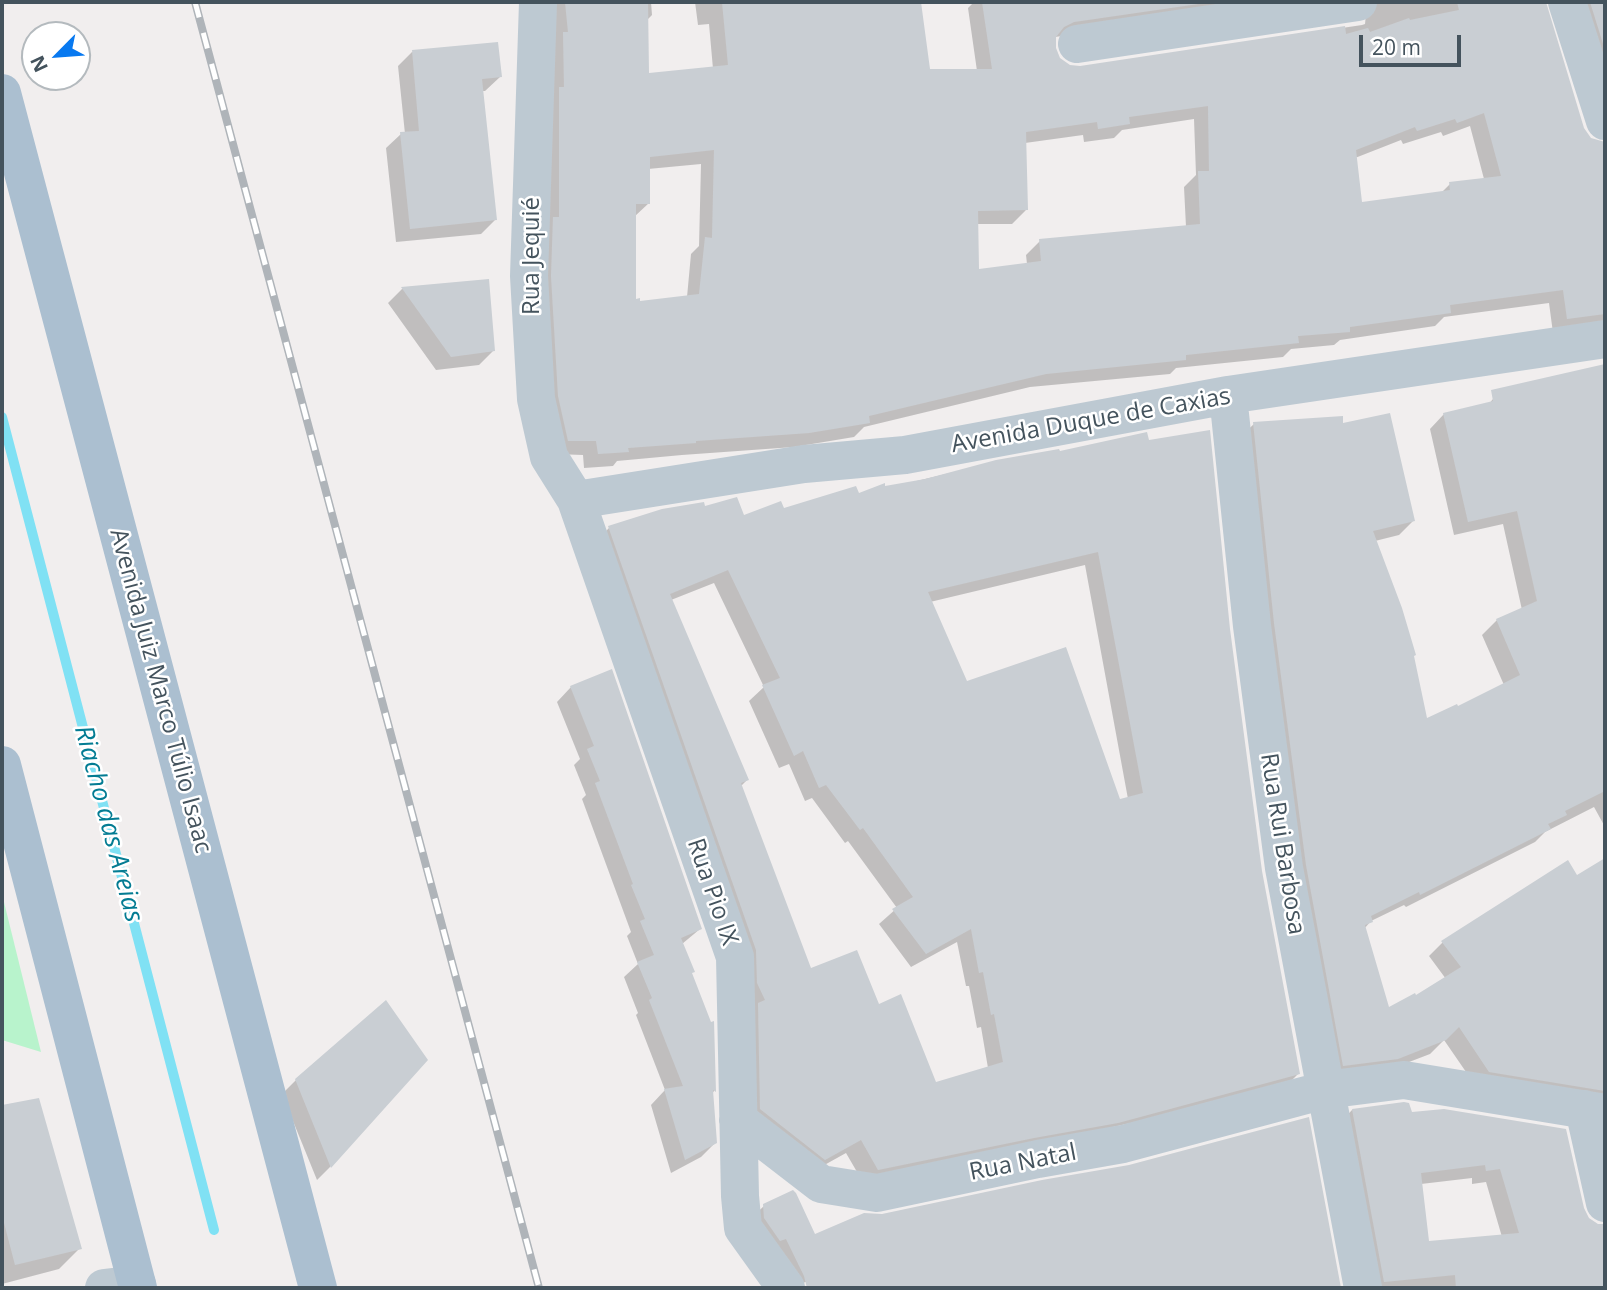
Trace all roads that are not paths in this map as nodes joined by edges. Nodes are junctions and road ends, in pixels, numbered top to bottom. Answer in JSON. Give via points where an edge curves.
{"nodes":[{"id":1,"x":538,"y":2,"type":"edge"},
{"id":2,"x":1358,"y":2,"type":"edge"},
{"id":3,"x":1567,"y":2,"type":"edge"},
{"id":4,"x":1077,"y":44,"type":"dead end"},
{"id":5,"x":2,"y":93,"type":"edge"},
{"id":6,"x":1605,"y":121,"type":"edge"},
{"id":7,"x":1605,"y":339,"type":"edge"},
{"id":8,"x":1228,"y":395,"type":"junction"},
{"id":9,"x":576,"y":500,"type":"junction"},
{"id":10,"x":2,"y":765,"type":"edge"},
{"id":11,"x":1325,"y":1090,"type":"junction"},
{"id":12,"x":1594,"y":1111,"type":"edge"},
{"id":13,"x":738,"y":1120,"type":"junction"},
{"id":14,"x":1605,"y":1203,"type":"edge"},
{"id":15,"x":309,"y":1248,"type":"junction"},
{"id":16,"x":126,"y":1287,"type":"edge"},
{"id":17,"x":318,"y":1288,"type":"edge"},
{"id":18,"x":335,"y":1288,"type":"edge"},
{"id":19,"x":786,"y":1288,"type":"edge"},
{"id":20,"x":1363,"y":1288,"type":"edge"}],
"edges":[{"from":1,"to":9,"type":"street","name":"Rua Jequié","via":[[528,276],[536,399],[548,457]]},
{"from":2,"to":4,"type":"street"},
{"from":3,"to":6,"type":"street"},
{"from":5,"to":15,"type":"main road","name":"Avenida Juiz Marco Túlio Isaac"},
{"from":7,"to":8,"type":"street","name":"Avenida Duque de Caxias"},
{"from":8,"to":9,"type":"street","name":"Avenida Duque de Caxias","via":[[905,455],[804,464]]},
{"from":8,"to":11,"type":"street","name":"Rua Rui Barbosa","via":[[1283,868]]},
{"from":9,"to":13,"type":"street","name":"Rua Pio IX","via":[[735,957]]},
{"from":10,"to":16,"type":"main road"},
{"from":11,"to":12,"type":"street","name":"Rua Natal","via":[[1404,1080]]},
{"from":11,"to":13,"type":"street","name":"Rua Natal","via":[[1123,1144],[877,1193],[821,1184]]},
{"from":11,"to":20,"type":"street","name":"Rua Rui Barbosa"},
{"from":12,"to":14,"type":"street"},
{"from":13,"to":19,"type":"street","name":"Rua Pio IX","via":[[743,1228]]},
{"from":15,"to":17,"type":"main road","name":"Avenida Juiz Marco Túlio Isaac"},
{"from":15,"to":18,"type":"street"}]}
